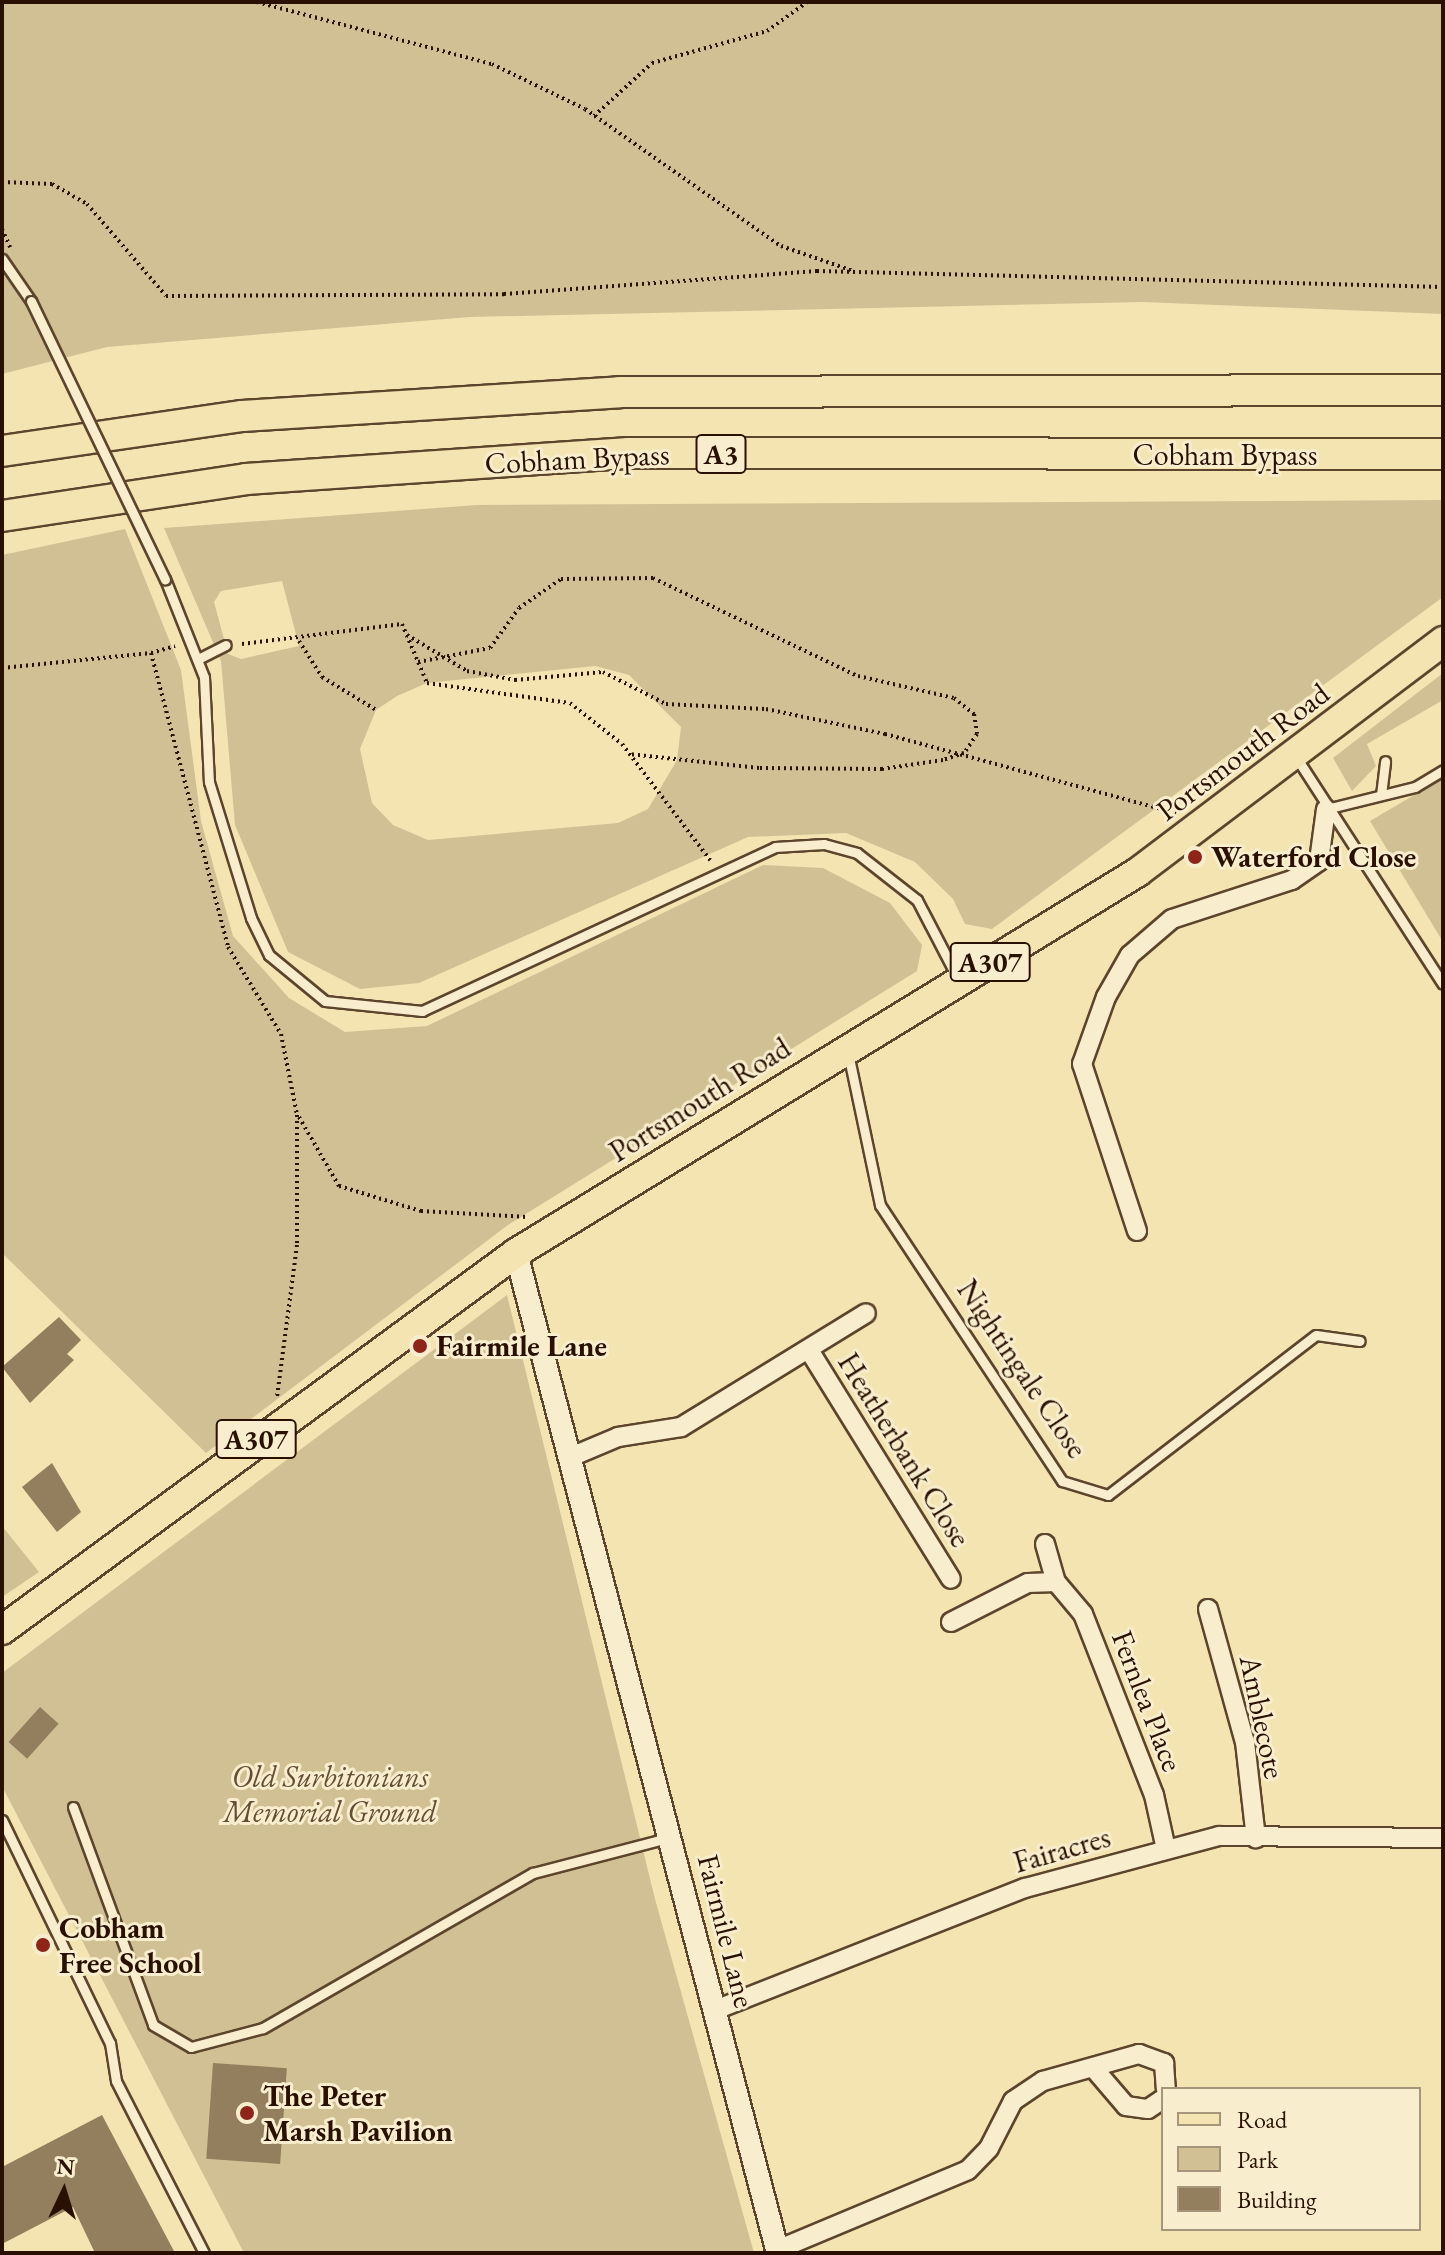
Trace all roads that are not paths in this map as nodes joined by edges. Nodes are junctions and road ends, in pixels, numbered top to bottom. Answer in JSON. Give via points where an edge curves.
{"nodes":[{"id":1,"x":2,"y":259,"type":"edge"},
{"id":2,"x":1443,"y":390,"type":"edge"},
{"id":3,"x":2,"y":451,"type":"edge"},
{"id":4,"x":1443,"y":454,"type":"edge"},
{"id":5,"x":2,"y":516,"type":"edge"},
{"id":6,"x":1443,"y":641,"type":"edge"},
{"id":7,"x":226,"y":645,"type":"road end"},
{"id":8,"x":198,"y":659,"type":"junction"},
{"id":9,"x":1296,"y":757,"type":"junction"},
{"id":10,"x":1385,"y":761,"type":"dead end"},
{"id":11,"x":1443,"y":770,"type":"edge"},
{"id":12,"x":1381,"y":795,"type":"junction"},
{"id":13,"x":1326,"y":809,"type":"junction"},
{"id":14,"x":959,"y":981,"type":"junction"},
{"id":15,"x":1443,"y":984,"type":"edge"},
{"id":16,"x":847,"y":1050,"type":"junction"},
{"id":17,"x":1137,"y":1231,"type":"dead end"},
{"id":18,"x":516,"y":1253,"type":"junction"},
{"id":19,"x":866,"y":1313,"type":"dead end"},
{"id":20,"x":1360,"y":1341,"type":"dead end"},
{"id":21,"x":809,"y":1350,"type":"junction"},
{"id":22,"x":573,"y":1456,"type":"junction"},
{"id":23,"x":1045,"y":1544,"type":"dead end"},
{"id":24,"x":951,"y":1579,"type":"dead end"},
{"id":25,"x":1056,"y":1582,"type":"junction"},
{"id":26,"x":1208,"y":1609,"type":"dead end"},
{"id":27,"x":951,"y":1622,"type":"dead end"},
{"id":28,"x":2,"y":1630,"type":"edge"},
{"id":29,"x":73,"y":1807,"type":"dead end"},
{"id":30,"x":2,"y":1820,"type":"edge"},
{"id":31,"x":671,"y":1837,"type":"junction"},
{"id":32,"x":1256,"y":1838,"type":"junction"},
{"id":33,"x":1443,"y":1838,"type":"edge"},
{"id":34,"x":1166,"y":1849,"type":"junction"},
{"id":35,"x":715,"y":2010,"type":"junction"},
{"id":36,"x":1096,"y":2071,"type":"junction"},
{"id":37,"x":1166,"y":2087,"type":"edge"},
{"id":38,"x":1161,"y":2100,"type":"edge"},
{"id":39,"x":778,"y":2252,"type":"edge"},
{"id":40,"x":204,"y":2253,"type":"edge"}],
"edges":[{"from":1,"to":8,"type":"lane","bridge":true,"via":[[31,301]]},
{"from":2,"to":3,"type":"highway","name":"Cobham Bypass","number":"A3","via":[[620,392],[242,416]]},
{"from":4,"to":5,"type":"highway","name":"Cobham Bypass","number":"A3","via":[[629,453],[246,479]]},
{"from":6,"to":9,"type":"main road","name":"Portsmouth Road","number":"A307"},
{"from":7,"to":8,"type":"lane"},
{"from":8,"to":14,"type":"lane","via":[[209,782],[251,918],[269,955],[325,1001],[422,1011],[775,847],[824,844],[857,853],[917,900]]},
{"from":9,"to":13,"type":"lane"},
{"from":9,"to":14,"type":"main road","name":"Portsmouth Road","number":"A307","via":[[1205,823]]},
{"from":10,"to":12,"type":"lane"},
{"from":11,"to":12,"type":"lane"},
{"from":12,"to":13,"type":"lane"},
{"from":13,"to":15,"type":"lane"},
{"from":13,"to":17,"type":"street","via":[[1319,861],[1292,880],[1172,919],[1130,955],[1106,997],[1082,1064]]},
{"from":14,"to":16,"type":"main road","name":"Portsmouth Road","number":"A307"},
{"from":16,"to":18,"type":"main road","name":"Portsmouth Road","number":"A307"},
{"from":16,"to":20,"type":"lane","name":"Nightingale Close","via":[[880,1205],[1062,1481],[1108,1495],[1316,1335]]},
{"from":18,"to":22,"type":"street","name":"Fairmile Lane"},
{"from":18,"to":28,"type":"main road","name":"Portsmouth Road","number":"A307"},
{"from":19,"to":21,"type":"street"},
{"from":21,"to":22,"type":"street","via":[[681,1427],[618,1437]]},
{"from":21,"to":24,"type":"street","name":"Heatherbank Close"},
{"from":22,"to":31,"type":"street","name":"Fairmile Lane"},
{"from":23,"to":25,"type":"street","name":"Fernlea Place"},
{"from":25,"to":27,"type":"street","via":[[1028,1583]]},
{"from":25,"to":34,"type":"street","name":"Fernlea Place","via":[[1083,1614],[1154,1795]]},
{"from":26,"to":32,"type":"street","name":"Amblecote","via":[[1245,1742]]},
{"from":29,"to":31,"type":"lane","via":[[153,2025],[191,2047],[263,2028],[533,1873]]},
{"from":30,"to":40,"type":"lane","via":[[110,2043],[116,2081]]},
{"from":31,"to":35,"type":"street","name":"Fairmile Lane"},
{"from":32,"to":33,"type":"street","name":"Fairacres"},
{"from":32,"to":34,"type":"street","name":"Fairacres","via":[[1219,1836]]},
{"from":34,"to":35,"type":"street","name":"Fairacres","via":[[1025,1888]]},
{"from":35,"to":39,"type":"street","name":"Fairmile Lane"},
{"from":36,"to":37,"type":"street","via":[[1139,2054],[1164,2063]]},
{"from":36,"to":38,"type":"street","via":[[1126,2106],[1148,2109]]},
{"from":36,"to":39,"type":"street","via":[[1043,2081],[1013,2101],[989,2148],[968,2170]]}]}
